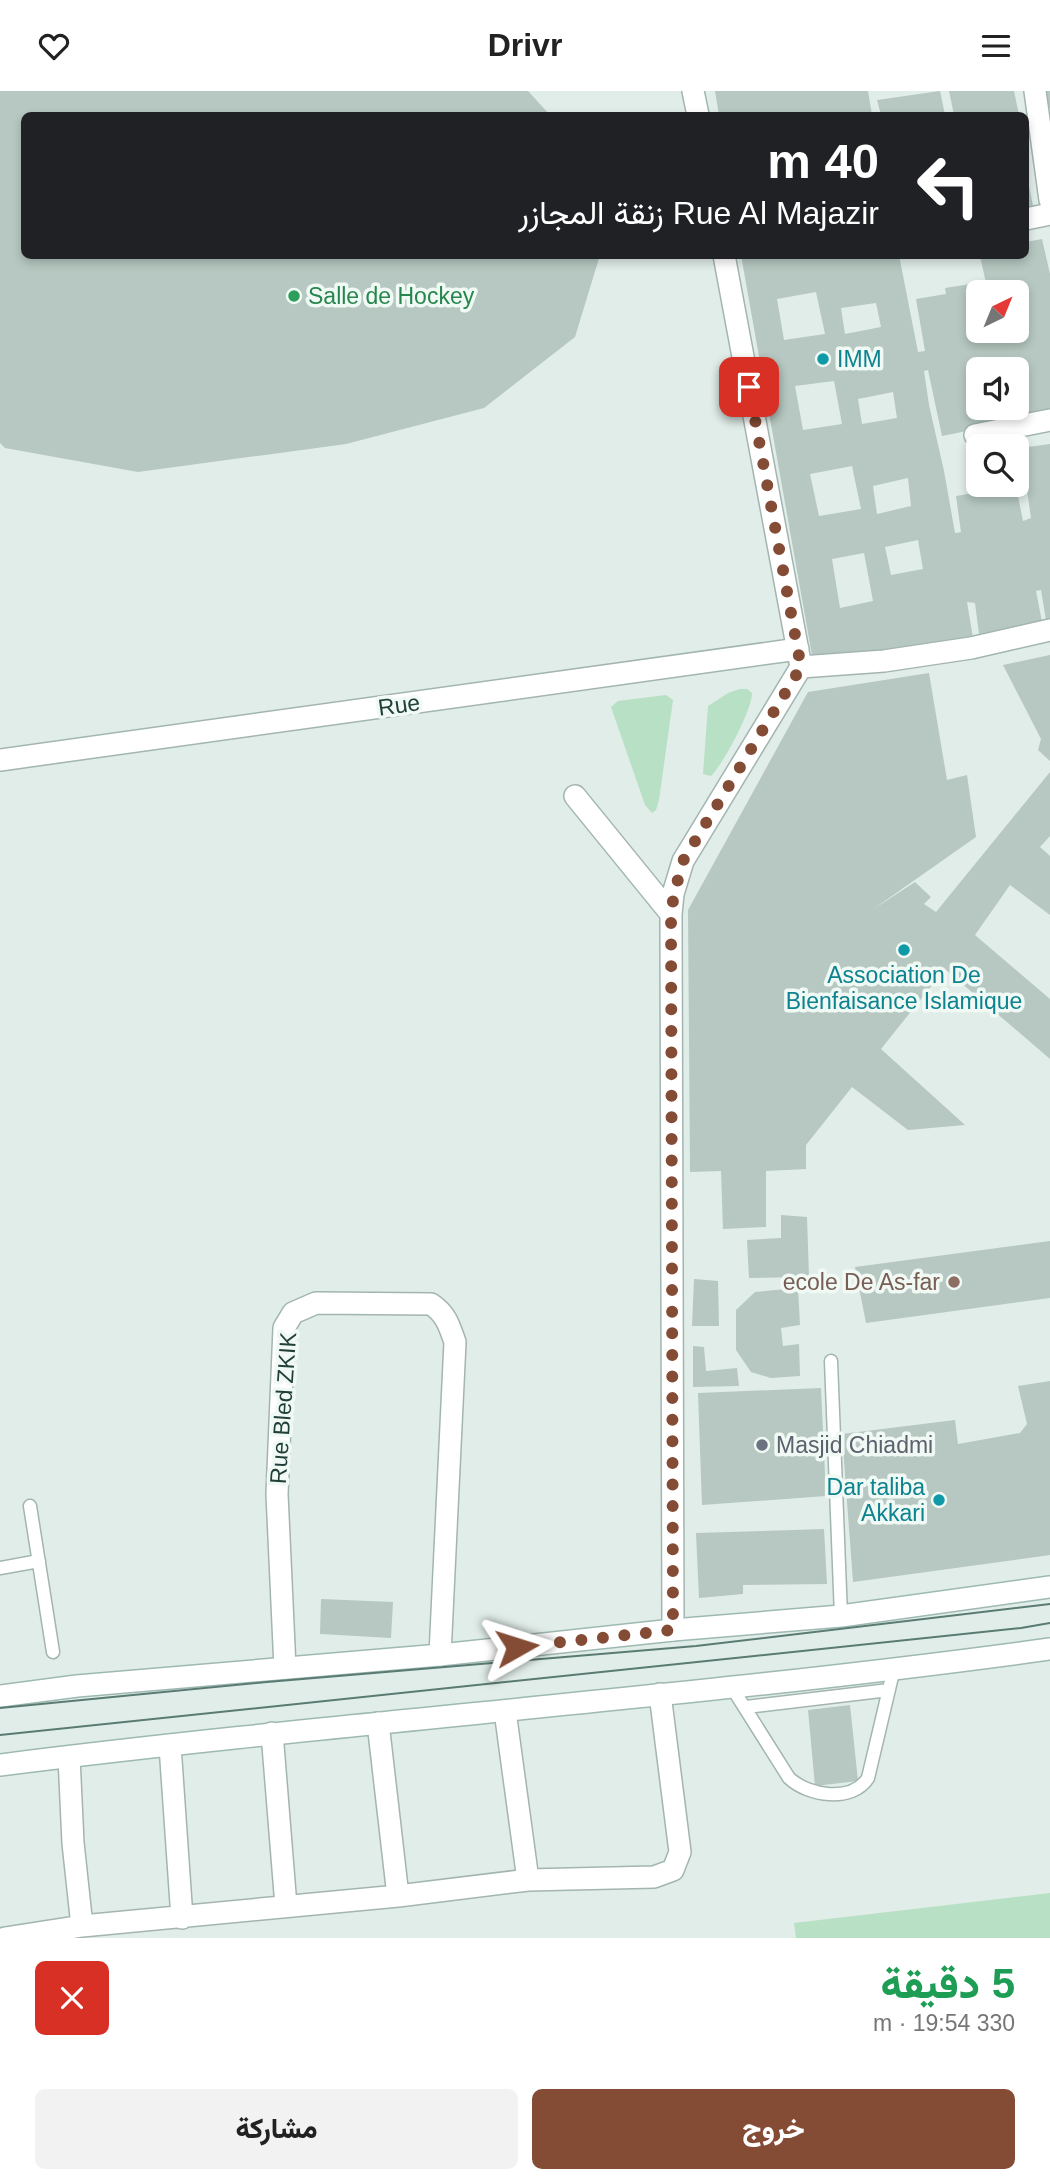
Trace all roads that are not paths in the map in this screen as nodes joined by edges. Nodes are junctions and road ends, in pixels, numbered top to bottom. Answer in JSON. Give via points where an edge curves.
{"nodes":[{"id":1,"x":693,"y":91,"type":"edge"},
{"id":2,"x":1035,"y":91,"type":"edge"},
{"id":3,"x":697,"y":112,"type":"edge"},
{"id":4,"x":1049,"y":192,"type":"edge"},
{"id":5,"x":1050,"y":214,"type":"edge"},
{"id":6,"x":1029,"y":218,"type":"edge"},
{"id":7,"x":725,"y":259,"type":"edge"},
{"id":8,"x":1050,"y":420,"type":"edge"},
{"id":9,"x":980,"y":434,"type":"edge"},
{"id":10,"x":1050,"y":630,"type":"edge"},
{"id":11,"x":799,"y":658,"type":"junction"},
{"id":12,"x":0,"y":760,"type":"edge"},
{"id":13,"x":575,"y":796,"type":"dead end"},
{"id":14,"x":671,"y":914,"type":"junction"},
{"id":15,"x":831,"y":1361,"type":"dead end"},
{"id":16,"x":30,"y":1506,"type":"dead end"},
{"id":17,"x":39,"y":1561,"type":"junction"},
{"id":18,"x":0,"y":1567,"type":"edge"},
{"id":19,"x":1050,"y":1587,"type":"edge"},
{"id":20,"x":841,"y":1616,"type":"junction"},
{"id":21,"x":673,"y":1630,"type":"junction"},
{"id":22,"x":1050,"y":1649,"type":"edge"},
{"id":23,"x":53,"y":1652,"type":"dead end"},
{"id":24,"x":440,"y":1655,"type":"junction"},
{"id":25,"x":285,"y":1668,"type":"junction"},
{"id":26,"x":894,"y":1668,"type":"junction"},
{"id":27,"x":731,"y":1686,"type":"junction"},
{"id":28,"x":889,"y":1690,"type":"junction"},
{"id":29,"x":660,"y":1694,"type":"junction"},
{"id":30,"x":0,"y":1696,"type":"edge"},
{"id":31,"x":746,"y":1707,"type":"junction"},
{"id":32,"x":505,"y":1711,"type":"junction"},
{"id":33,"x":378,"y":1723,"type":"junction"},
{"id":34,"x":272,"y":1733,"type":"junction"},
{"id":35,"x":170,"y":1746,"type":"junction"},
{"id":36,"x":69,"y":1756,"type":"junction"},
{"id":37,"x":0,"y":1765,"type":"edge"},
{"id":38,"x":528,"y":1880,"type":"junction"},
{"id":39,"x":398,"y":1896,"type":"junction"},
{"id":40,"x":286,"y":1906,"type":"junction"},
{"id":41,"x":182,"y":1918,"type":"junction"},
{"id":42,"x":82,"y":1926,"type":"junction"},
{"id":43,"x":5,"y":1938,"type":"edge"}],
"edges":[{"from":1,"to":3,"type":"street"},
{"from":2,"to":4,"type":"street"},
{"from":5,"to":6,"type":"street"},
{"from":7,"to":11,"type":"street"},
{"from":8,"to":9,"type":"street"},
{"from":10,"to":11,"type":"street","name":"Rue","via":[[884,661]]},
{"from":11,"to":12,"type":"street","name":"Rue"},
{"from":11,"to":14,"type":"street","via":[[683,861]]},
{"from":13,"to":14,"type":"street"},
{"from":14,"to":21,"type":"street"},
{"from":15,"to":20,"type":"lane"},
{"from":16,"to":17,"type":"lane"},
{"from":17,"to":18,"type":"lane"},
{"from":17,"to":23,"type":"lane"},
{"from":19,"to":20,"type":"street"},
{"from":20,"to":21,"type":"street"},
{"from":21,"to":24,"type":"street"},
{"from":22,"to":26,"type":"street"},
{"from":24,"to":25,"type":"street"},
{"from":24,"to":25,"type":"street","name":"Rue Bled ZKIK","via":[[455,1342],[447,1320],[431,1304],[316,1303],[293,1313],[284,1328],[277,1494]]},
{"from":25,"to":30,"type":"street"},
{"from":26,"to":27,"type":"street"},
{"from":26,"to":28,"type":"lane"},
{"from":27,"to":29,"type":"street"},
{"from":27,"to":31,"type":"lane"},
{"from":28,"to":31,"type":"lane"},
{"from":28,"to":31,"type":"lane","via":[[868,1778],[849,1792],[820,1793],[797,1786]]},
{"from":29,"to":32,"type":"street"},
{"from":29,"to":38,"type":"street","via":[[680,1852],[673,1870],[654,1877]]},
{"from":32,"to":33,"type":"street"},
{"from":32,"to":38,"type":"street"},
{"from":33,"to":34,"type":"street"},
{"from":33,"to":39,"type":"street"},
{"from":34,"to":35,"type":"street"},
{"from":34,"to":40,"type":"street"},
{"from":35,"to":36,"type":"street"},
{"from":35,"to":41,"type":"street"},
{"from":36,"to":37,"type":"street"},
{"from":36,"to":42,"type":"street"},
{"from":38,"to":39,"type":"street"},
{"from":39,"to":40,"type":"street"},
{"from":40,"to":41,"type":"street"},
{"from":41,"to":42,"type":"street"},
{"from":42,"to":43,"type":"street"}]}
